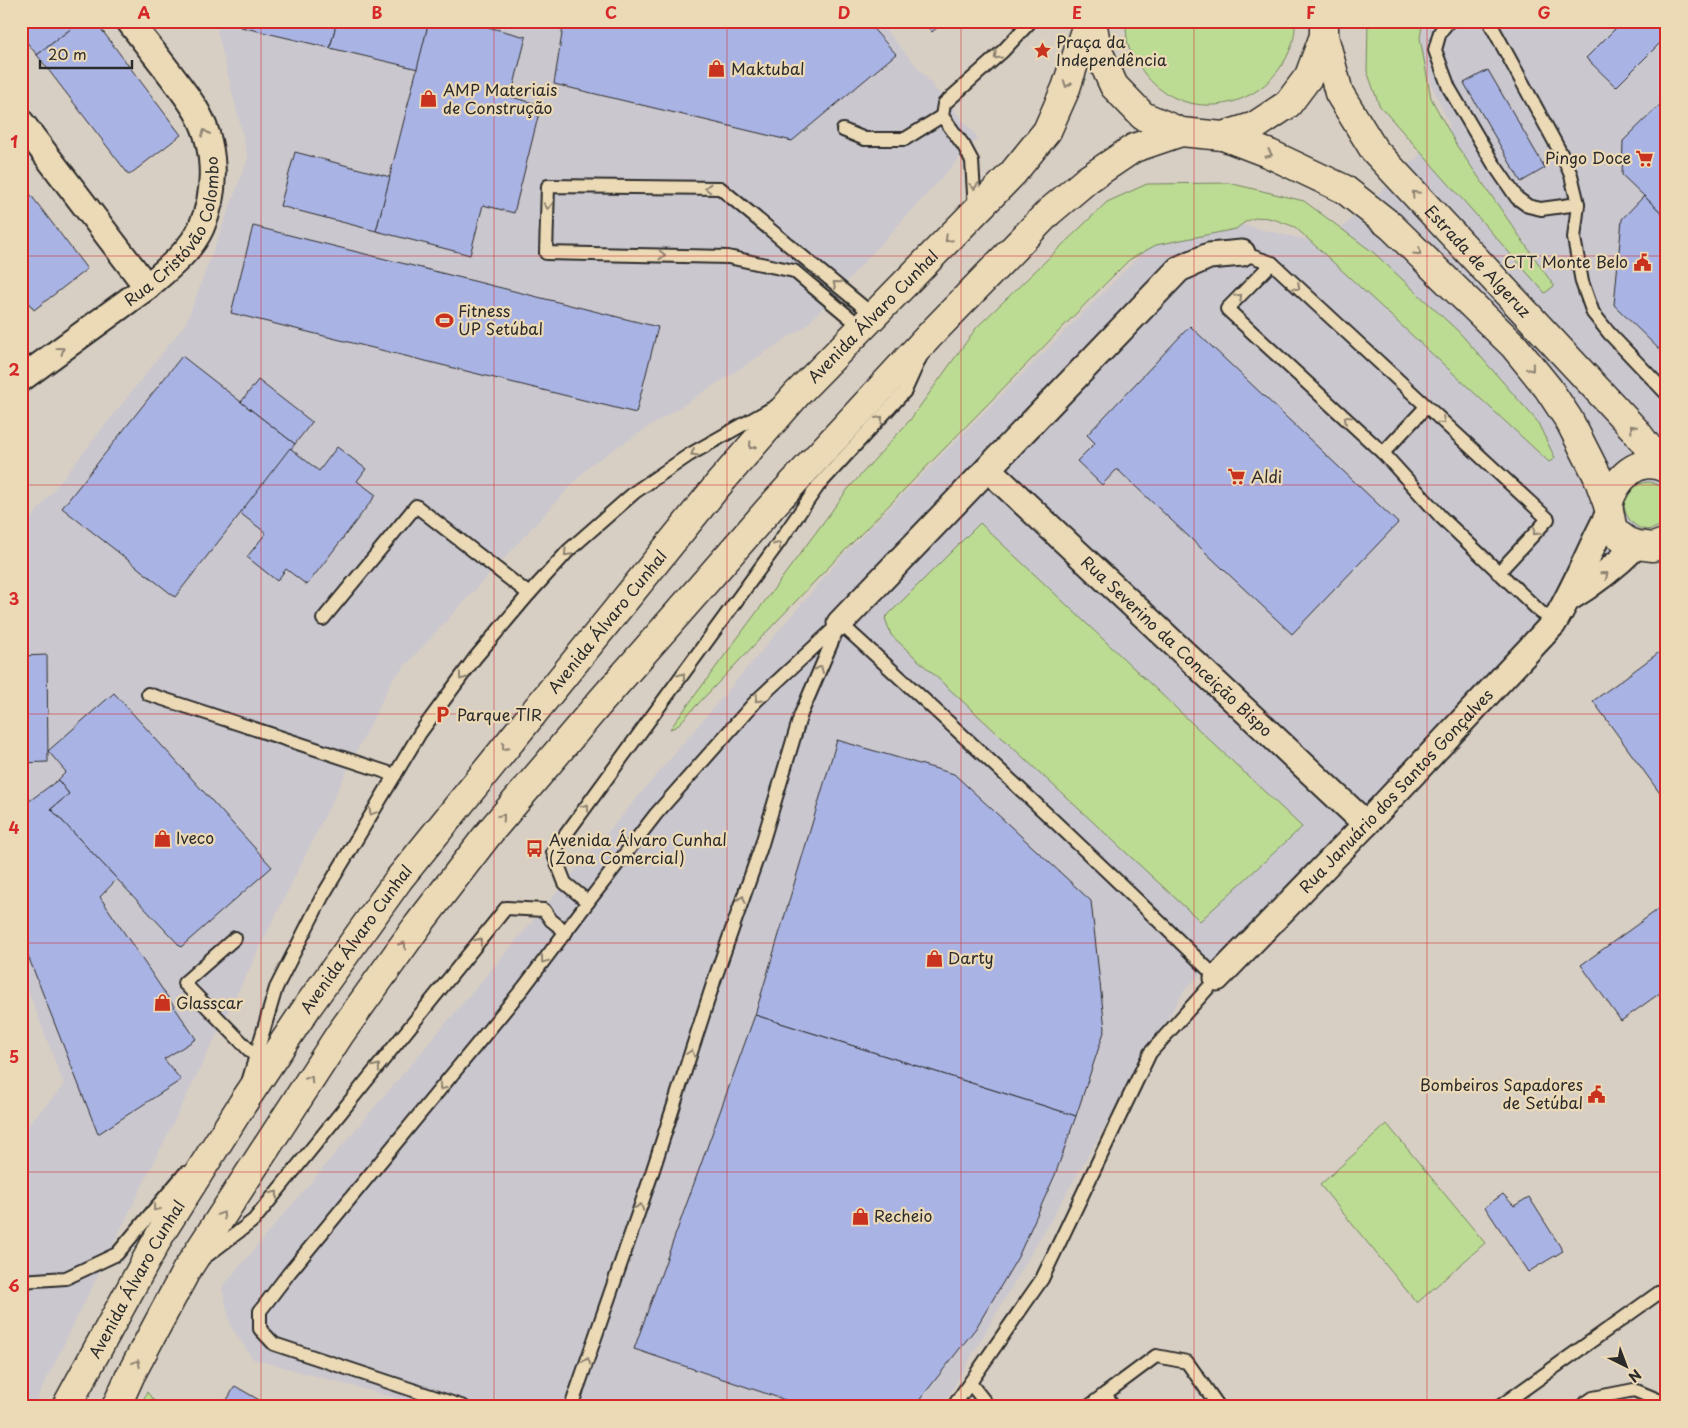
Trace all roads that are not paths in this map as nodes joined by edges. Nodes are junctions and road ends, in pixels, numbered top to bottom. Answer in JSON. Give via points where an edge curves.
{"nodes":[{"id":1,"x":129,"y":21,"type":"edge"},
{"id":2,"x":1032,"y":21,"type":"edge"},
{"id":3,"x":1090,"y":21,"type":"edge"},
{"id":4,"x":1449,"y":21,"type":"edge"},
{"id":5,"x":1489,"y":21,"type":"edge"},
{"id":6,"x":1324,"y":29,"type":"edge"},
{"id":7,"x":942,"y":116,"type":"junction"},
{"id":8,"x":21,"y":122,"type":"edge"},
{"id":9,"x":843,"y":130,"type":"dead end"},
{"id":10,"x":1181,"y":132,"type":"junction"},
{"id":11,"x":1224,"y":136,"type":"junction"},
{"id":12,"x":1578,"y":204,"type":"junction"},
{"id":13,"x":975,"y":211,"type":"junction"},
{"id":14,"x":1242,"y":253,"type":"joint"},
{"id":15,"x":1272,"y":263,"type":"junction"},
{"id":16,"x":147,"y":287,"type":"junction"},
{"id":17,"x":867,"y":321,"type":"junction"},
{"id":18,"x":930,"y":335,"type":"junction"},
{"id":19,"x":22,"y":377,"type":"edge"},
{"id":20,"x":1666,"y":393,"type":"edge"},
{"id":21,"x":797,"y":394,"type":"junction"},
{"id":22,"x":1426,"y":407,"type":"junction"},
{"id":23,"x":1383,"y":452,"type":"junction"},
{"id":24,"x":1665,"y":467,"type":"edge"},
{"id":25,"x":988,"y":469,"type":"junction"},
{"id":26,"x":1608,"y":509,"type":"junction"},
{"id":27,"x":1649,"y":545,"type":"edge"},
{"id":28,"x":1667,"y":562,"type":"edge"},
{"id":29,"x":1498,"y":573,"type":"junction"},
{"id":30,"x":529,"y":594,"type":"junction"},
{"id":31,"x":1568,"y":599,"type":"junction"},
{"id":32,"x":323,"y":619,"type":"dead end"},
{"id":33,"x":840,"y":623,"type":"junction"},
{"id":34,"x":1552,"y":624,"type":"junction"},
{"id":35,"x":148,"y":694,"type":"dead end"},
{"id":36,"x":395,"y":775,"type":"junction"},
{"id":37,"x":1366,"y":824,"type":"junction"},
{"id":38,"x":588,"y":902,"type":"junction"},
{"id":39,"x":566,"y":932,"type":"junction"},
{"id":40,"x":234,"y":938,"type":"dead end"},
{"id":41,"x":1217,"y":978,"type":"junction"},
{"id":42,"x":254,"y":1056,"type":"junction"},
{"id":43,"x":243,"y":1104,"type":"junction"},
{"id":44,"x":186,"y":1271,"type":"junction"},
{"id":45,"x":21,"y":1281,"type":"edge"},
{"id":46,"x":1667,"y":1287,"type":"edge"},
{"id":47,"x":970,"y":1384,"type":"junction"},
{"id":48,"x":1105,"y":1394,"type":"junction"},
{"id":49,"x":66,"y":1407,"type":"edge"},
{"id":50,"x":116,"y":1407,"type":"edge"},
{"id":51,"x":464,"y":1407,"type":"edge"},
{"id":52,"x":571,"y":1407,"type":"edge"},
{"id":53,"x":953,"y":1407,"type":"edge"},
{"id":54,"x":989,"y":1407,"type":"edge"},
{"id":55,"x":1088,"y":1407,"type":"edge"},
{"id":56,"x":1114,"y":1407,"type":"edge"},
{"id":57,"x":1219,"y":1407,"type":"edge"},
{"id":58,"x":1499,"y":1407,"type":"edge"},
{"id":59,"x":1580,"y":1407,"type":"edge"},
{"id":60,"x":1665,"y":1407,"type":"edge"}],
"edges":[{"from":16,"to":1,"type":"street","name":"Rua Cristóvão Colombo","one_way":true,"via":[[166,271],[201,228],[210,197],[212,162],[206,133],[194,108]]},
{"from":2,"to":7,"type":"lane","one_way":true,"via":[[944,104]]},
{"from":3,"to":10,"type":"main road","via":[[1097,49],[1114,86],[1143,116]]},
{"from":3,"to":13,"type":"main road","name":"Avenida Álvaro Cunhal","one_way":true,"via":[[1047,131],[1013,173]]},
{"from":4,"to":12,"type":"lane","via":[[1440,32],[1435,50],[1449,88],[1517,198],[1528,206],[1541,209]]},
{"from":5,"to":12,"type":"lane","via":[[1564,159]]},
{"from":6,"to":11,"type":"main road","via":[[1309,76],[1288,104],[1256,126]]},
{"from":24,"to":6,"type":"main road","name":"Estrada de Algeruz","one_way":true,"via":[[1374,150],[1339,93]]},
{"from":7,"to":9,"type":"lane","via":[[905,139],[865,139]]},
{"from":7,"to":13,"type":"lane","one_way":true,"via":[[972,161]]},
{"from":8,"to":16,"type":"street"},
{"from":10,"to":11,"type":"main road"},
{"from":10,"to":18,"type":"main road","via":[[1134,148],[1088,179],[1049,212]]},
{"from":11,"to":26,"type":"main road","name":"Estrada de Algeruz","one_way":true,"via":[[1344,189],[1391,226],[1514,346],[1548,388],[1582,444]]},
{"from":12,"to":20,"type":"lane","via":[[1574,238],[1582,282],[1593,313]]},
{"from":13,"to":17,"type":"main road","name":"Avenida Álvaro Cunhal","one_way":true},
{"from":14,"to":15,"type":"lane"},
{"from":14,"to":25,"type":"street","via":[[1209,256],[1179,269]]},
{"from":15,"to":22,"type":"lane","one_way":true},
{"from":23,"to":15,"type":"lane","one_way":true,"via":[[1227,309]]},
{"from":19,"to":16,"type":"street","name":"Rua Cristóvão Colombo","one_way":true},
{"from":17,"to":17,"type":"lane","one_way":true,"via":[[720,188],[548,186],[546,253],[728,257],[794,271]]},
{"from":17,"to":21,"type":"main road","name":"Avenida Álvaro Cunhal"},
{"from":38,"to":18,"type":"lane","one_way":true,"via":[[565,882],[552,852],[818,486],[905,390]]},
{"from":44,"to":18,"type":"main road","one_way":true,"via":[[340,1034],[488,833],[771,507]]},
{"from":21,"to":30,"type":"lane","one_way":true,"via":[[689,455],[635,492],[569,550]]},
{"from":21,"to":43,"type":"main road","name":"Avenida Álvaro Cunhal","one_way":true,"via":[[718,485],[399,879]]},
{"from":22,"to":23,"type":"lane"},
{"from":22,"to":29,"type":"lane","one_way":true,"via":[[1548,519]]},
{"from":23,"to":29,"type":"lane","via":[[1441,517]]},
{"from":24,"to":26,"type":"main road","name":"Estrada de Algeruz","via":[[1642,465],[1628,472],[1616,485]]},
{"from":25,"to":33,"type":"street"},
{"from":25,"to":37,"type":"street","name":"Rua Severino da Conceição Bispo"},
{"from":26,"to":27,"type":"main road","name":"Estrada de Algeruz","via":[[1616,533],[1628,542]]},
{"from":26,"to":31,"type":"street","name":"Rua Januário dos Santos Gonçalves"},
{"from":27,"to":28,"type":"main road","name":"Estrada de Algeruz"},
{"from":31,"to":27,"type":"street","name":"Rua Januário dos Santos Gonçalves","one_way":true},
{"from":29,"to":34,"type":"lane"},
{"from":30,"to":32,"type":"lane","via":[[416,506]]},
{"from":30,"to":36,"type":"lane","one_way":true,"via":[[470,665]]},
{"from":31,"to":34,"type":"street","name":"Rua Januário dos Santos Gonçalves"},
{"from":33,"to":38,"type":"lane","one_way":true,"via":[[756,701],[656,814]]},
{"from":33,"to":41,"type":"lane","via":[[1121,884]]},
{"from":52,"to":33,"type":"lane","one_way":true,"via":[[761,847],[801,714]]},
{"from":34,"to":37,"type":"street","name":"Rua Januário dos Santos Gonçalves"},
{"from":35,"to":36,"type":"lane"},
{"from":36,"to":42,"type":"lane","one_way":true,"via":[[322,897],[284,972]]},
{"from":37,"to":41,"type":"street","name":"Rua Januário dos Santos Gonçalves"},
{"from":38,"to":39,"type":"lane"},
{"from":44,"to":39,"type":"lane","one_way":true,"via":[[254,1220],[506,908],[544,910]]},
{"from":39,"to":51,"type":"lane","one_way":true,"via":[[260,1311],[260,1329],[274,1344]]},
{"from":40,"to":42,"type":"lane","via":[[184,983]]},
{"from":41,"to":47,"type":"lane","via":[[1150,1053],[1042,1279]]},
{"from":42,"to":43,"type":"lane"},
{"from":43,"to":45,"type":"lane","one_way":true,"via":[[117,1254],[66,1278]]},
{"from":43,"to":49,"type":"main road","name":"Avenida Álvaro Cunhal","via":[[161,1233]]},
{"from":50,"to":44,"type":"main road","one_way":true},
{"from":46,"to":58,"type":"lane"},
{"from":47,"to":53,"type":"lane"},
{"from":47,"to":54,"type":"lane"},
{"from":48,"to":55,"type":"lane"},
{"from":48,"to":56,"type":"lane"},
{"from":48,"to":57,"type":"lane","via":[[1156,1356],[1187,1362]]},
{"from":59,"to":60,"type":"lane","via":[[1593,1398],[1634,1390],[1658,1400]]}]}
